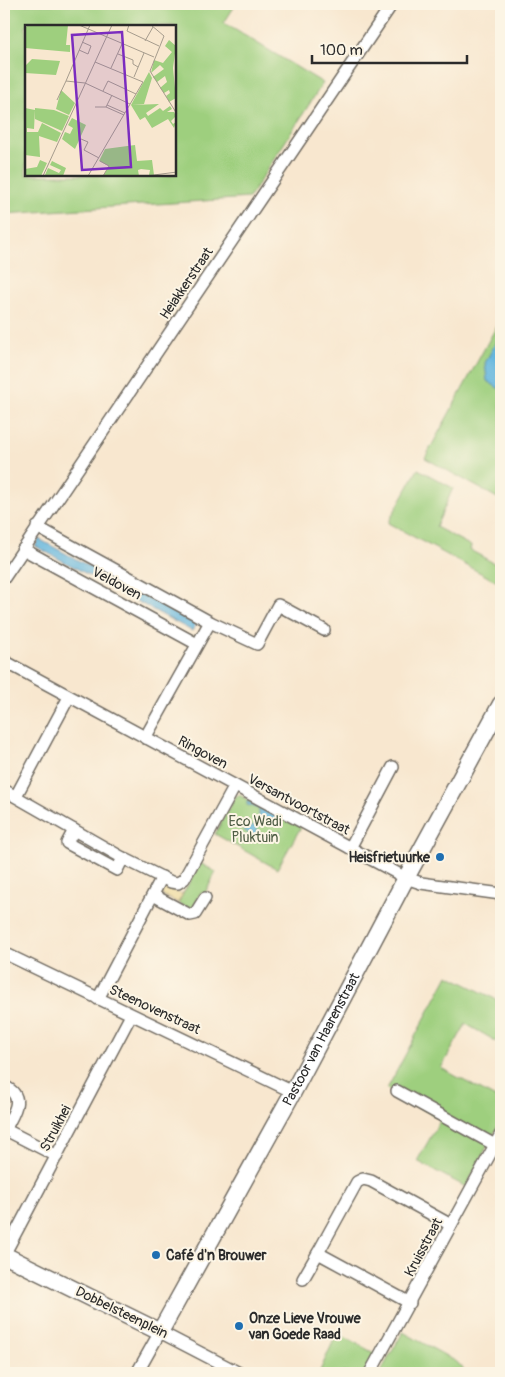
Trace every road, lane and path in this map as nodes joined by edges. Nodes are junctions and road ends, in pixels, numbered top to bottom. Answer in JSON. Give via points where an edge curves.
{"nodes":[{"id":1,"x":392,"y":4,"type":"edge"},
{"id":2,"x":37,"y":527,"type":"junction"},
{"id":3,"x":23,"y":550,"type":"junction"},
{"id":4,"x":4,"y":578,"type":"edge"},
{"id":5,"x":210,"y":622,"type":"junction"},
{"id":6,"x":324,"y":630,"type":"dead end"},
{"id":7,"x":197,"y":644,"type":"junction"},
{"id":8,"x":4,"y":661,"type":"edge"},
{"id":9,"x":69,"y":697,"type":"junction"},
{"id":10,"x":501,"y":704,"type":"edge"},
{"id":11,"x":145,"y":738,"type":"junction"},
{"id":12,"x":393,"y":767,"type":"dead end"},
{"id":13,"x":235,"y":786,"type":"junction"},
{"id":14,"x":4,"y":790,"type":"edge"},
{"id":15,"x":16,"y":796,"type":"junction"},
{"id":16,"x":350,"y":848,"type":"junction"},
{"id":17,"x":162,"y":877,"type":"junction"},
{"id":18,"x":406,"y":878,"type":"junction"},
{"id":19,"x":501,"y":894,"type":"edge"},
{"id":20,"x":153,"y":895,"type":"junction"},
{"id":21,"x":205,"y":898,"type":"dead end"},
{"id":22,"x":4,"y":953,"type":"edge"},
{"id":23,"x":98,"y":999,"type":"junction"},
{"id":24,"x":131,"y":1015,"type":"junction"},
{"id":25,"x":4,"y":1086,"type":"edge"},
{"id":26,"x":397,"y":1091,"type":"dead end"},
{"id":27,"x":293,"y":1092,"type":"junction"},
{"id":28,"x":5,"y":1130,"type":"edge"},
{"id":29,"x":501,"y":1134,"type":"edge"},
{"id":30,"x":495,"y":1146,"type":"junction"},
{"id":31,"x":57,"y":1156,"type":"junction"},
{"id":32,"x":451,"y":1225,"type":"junction"},
{"id":33,"x":318,"y":1253,"type":"junction"},
{"id":34,"x":4,"y":1255,"type":"edge"},
{"id":35,"x":303,"y":1279,"type":"dead end"},
{"id":36,"x":410,"y":1303,"type":"junction"},
{"id":37,"x":160,"y":1332,"type":"junction"},
{"id":38,"x":137,"y":1373,"type":"edge"},
{"id":39,"x":238,"y":1373,"type":"edge"},
{"id":40,"x":370,"y":1373,"type":"edge"}],
"edges":[{"from":1,"to":2,"type":"street","name":"Heiakkerstraat"},
{"from":2,"to":3,"type":"street","name":"Heiakkerstraat"},
{"from":2,"to":5,"type":"street","name":"Veldoven"},
{"from":3,"to":4,"type":"street","name":"Heiakkerstraat"},
{"from":3,"to":7,"type":"street","name":"Veldoven"},
{"from":5,"to":6,"type":"street","name":"Veldoven","via":[[257,644],[278,606]]},
{"from":5,"to":7,"type":"street"},
{"from":7,"to":11,"type":"street"},
{"from":8,"to":9,"type":"street","name":"Ringoven"},
{"from":9,"to":11,"type":"street","name":"Ringoven"},
{"from":9,"to":15,"type":"street"},
{"from":10,"to":18,"type":"street","name":"Pastoor van Haarenstraat"},
{"from":11,"to":13,"type":"street","name":"Ringoven"},
{"from":12,"to":16,"type":"street","name":"Versantvoortstraat"},
{"from":13,"to":16,"type":"street","name":"Versantvoortstraat"},
{"from":13,"to":17,"type":"street","name":"Ringoven","via":[[184,879],[178,883]]},
{"from":14,"to":15,"type":"street","name":"Ringoven"},
{"from":15,"to":17,"type":"street","name":"Ringoven"},
{"from":16,"to":18,"type":"street","name":"Versantvoortstraat"},
{"from":17,"to":20,"type":"street"},
{"from":18,"to":19,"type":"street","name":"Versantvoortstraat"},
{"from":18,"to":27,"type":"street","name":"Pastoor van Haarenstraat"},
{"from":20,"to":21,"type":"street","via":[[190,916],[195,914]]},
{"from":20,"to":23,"type":"street"},
{"from":22,"to":23,"type":"street","name":"Steenovenstraat"},
{"from":23,"to":24,"type":"street","name":"Steenovenstraat"},
{"from":24,"to":27,"type":"street","name":"Steenovenstraat"},
{"from":24,"to":31,"type":"street","name":"Struikhei"},
{"from":25,"to":28,"type":"street","via":[[11,1089],[17,1104]]},
{"from":26,"to":30,"type":"street"},
{"from":27,"to":37,"type":"street","name":"Pastoor van Haarenstraat"},
{"from":28,"to":31,"type":"street"},
{"from":29,"to":30,"type":"street","name":"Kruisstraat"},
{"from":30,"to":32,"type":"street","name":"Kruisstraat"},
{"from":31,"to":34,"type":"street","name":"Struikhei"},
{"from":32,"to":33,"type":"street","via":[[363,1179],[357,1182]]},
{"from":32,"to":36,"type":"street","name":"Kruisstraat"},
{"from":33,"to":35,"type":"street"},
{"from":33,"to":36,"type":"street"},
{"from":34,"to":37,"type":"street","name":"Dobbelsteenplein"},
{"from":36,"to":40,"type":"street","name":"Kruisstraat"},
{"from":37,"to":38,"type":"street","name":"Pastoor van Haarenstraat"},
{"from":37,"to":39,"type":"street","name":"Dobbelsteenplein"}]}
